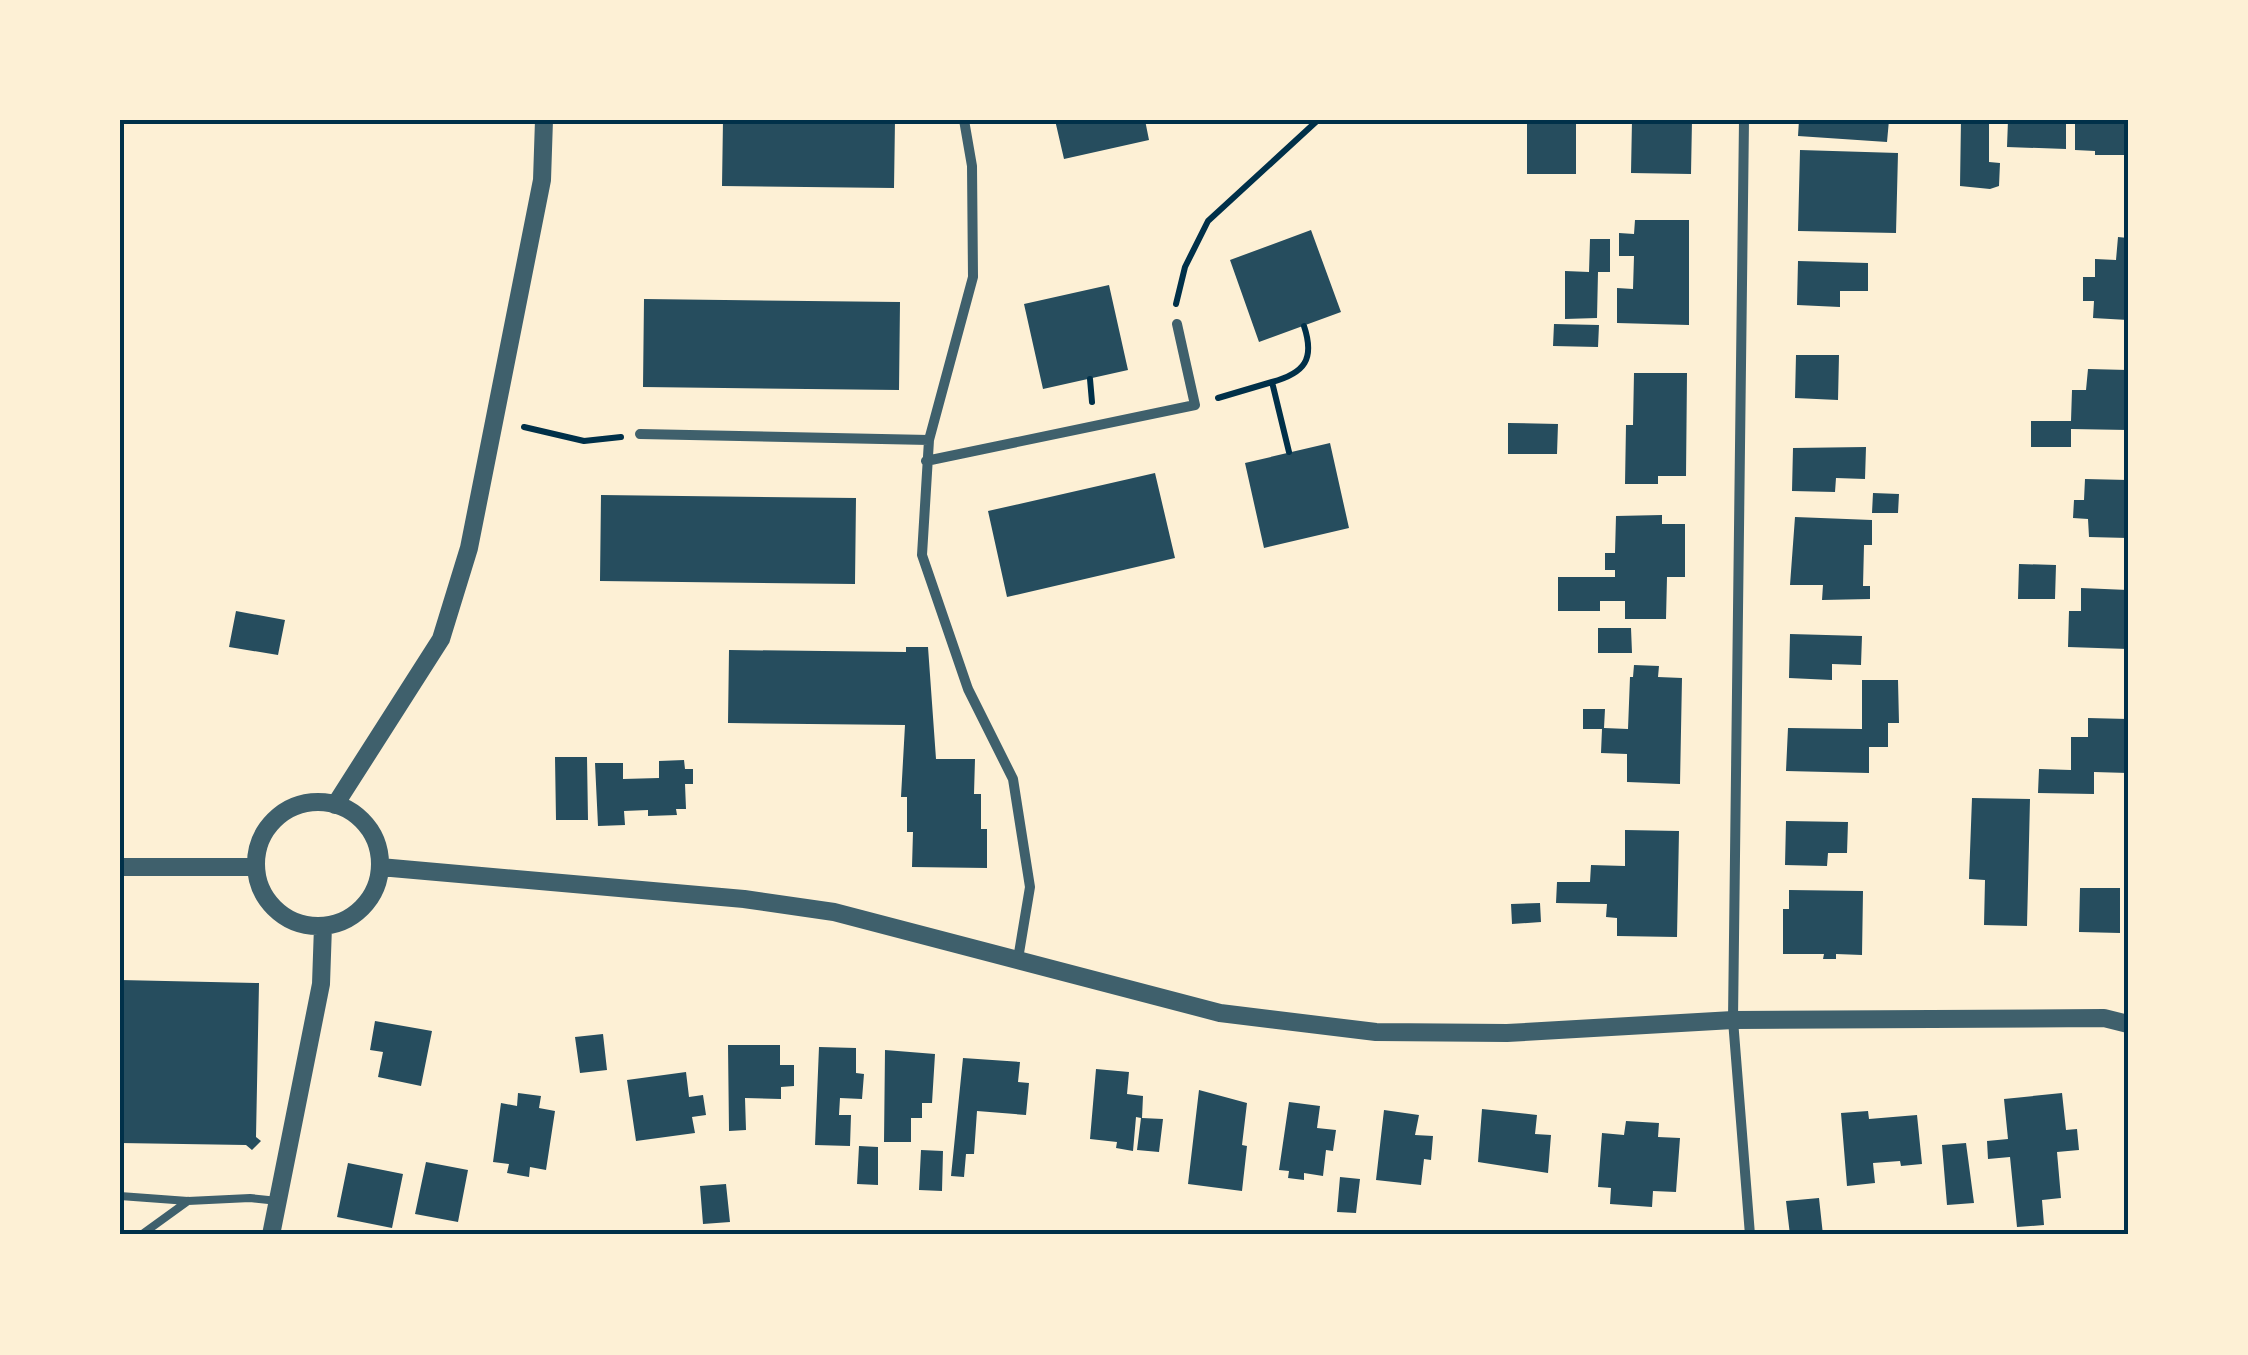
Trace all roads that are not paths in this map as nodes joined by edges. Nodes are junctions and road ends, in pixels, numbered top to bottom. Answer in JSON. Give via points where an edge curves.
{"nodes":[{"id":1,"x":544,"y":120,"type":"edge"},
{"id":2,"x":964,"y":120,"type":"edge"},
{"id":3,"x":1744,"y":120,"type":"edge"},
{"id":4,"x":1177,"y":324,"type":"road end"},
{"id":5,"x":640,"y":434,"type":"road end"},
{"id":6,"x":928,"y":440,"type":"junction"},
{"id":7,"x":926,"y":461,"type":"junction"},
{"id":8,"x":334,"y":804,"type":"junction"},
{"id":9,"x":120,"y":867,"type":"edge"},
{"id":10,"x":256,"y":867,"type":"junction"},
{"id":11,"x":380,"y":867,"type":"junction"},
{"id":12,"x":324,"y":926,"type":"junction"},
{"id":13,"x":1018,"y":959,"type":"junction"},
{"id":14,"x":1732,"y":1020,"type":"junction"},
{"id":15,"x":2128,"y":1024,"type":"edge"},
{"id":16,"x":120,"y":1196,"type":"edge"},
{"id":17,"x":278,"y":1200,"type":"junction"},
{"id":18,"x":188,"y":1201,"type":"junction"},
{"id":19,"x":141,"y":1235,"type":"edge"},
{"id":20,"x":272,"y":1235,"type":"edge"},
{"id":21,"x":1750,"y":1235,"type":"edge"}],
"edges":[{"from":1,"to":8,"type":"street","via":[[542,180],[469,548],[441,639]]},
{"from":2,"to":6,"type":"street","via":[[972,166],[973,277]]},
{"from":3,"to":14,"type":"street"},
{"from":4,"to":7,"type":"street","via":[[1195,406]]},
{"from":5,"to":6,"type":"street"},
{"from":6,"to":7,"type":"street"},
{"from":7,"to":13,"type":"street","via":[[922,556],[968,689],[1012,779],[1030,887]]},
{"from":8,"to":10,"type":"street","via":[[304,804],[277,818],[260,843]]},
{"from":8,"to":11,"type":"street","via":[[369,830]]},
{"from":9,"to":10,"type":"street"},
{"from":10,"to":12,"type":"street","via":[[260,888],[277,911],[295,922]]},
{"from":11,"to":12,"type":"street","via":[[362,907]]},
{"from":11,"to":13,"type":"street","via":[[744,899],[834,912]]},
{"from":12,"to":17,"type":"street","via":[[322,984]]},
{"from":13,"to":14,"type":"street","via":[[1220,1013],[1376,1032],[1507,1033]]},
{"from":14,"to":15,"type":"street","via":[[2104,1018]]},
{"from":14,"to":21,"type":"street"},
{"from":16,"to":18,"type":"lane"},
{"from":17,"to":18,"type":"lane"},
{"from":17,"to":20,"type":"street"},
{"from":18,"to":19,"type":"lane"}]}
